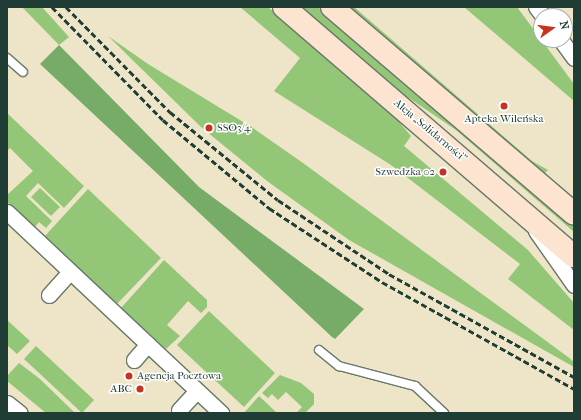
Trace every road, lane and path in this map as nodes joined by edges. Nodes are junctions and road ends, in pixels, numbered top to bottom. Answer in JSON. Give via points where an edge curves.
{"nodes":[{"id":1,"x":284,"y":7,"type":"edge"},
{"id":2,"x":332,"y":7,"type":"edge"},
{"id":3,"x":567,"y":48,"type":"edge"},
{"id":4,"x":7,"y":58,"type":"edge"},
{"id":5,"x":574,"y":58,"type":"edge"},
{"id":6,"x":23,"y":72,"type":"dead end"},
{"id":7,"x":7,"y":212,"type":"edge"},
{"id":8,"x":524,"y":212,"type":"junction"},
{"id":9,"x":574,"y":214,"type":"edge"},
{"id":10,"x":574,"y":256,"type":"edge"},
{"id":11,"x":70,"y":272,"type":"junction"},
{"id":12,"x":574,"y":285,"type":"edge"},
{"id":13,"x":49,"y":295,"type":"dead end"},
{"id":14,"x":148,"y":344,"type":"junction"},
{"id":15,"x":319,"y":350,"type":"dead end"},
{"id":16,"x":134,"y":360,"type":"dead end"},
{"id":17,"x":197,"y":391,"type":"junction"},
{"id":18,"x":7,"y":403,"type":"edge"},
{"id":19,"x":179,"y":410,"type":"dead end"},
{"id":20,"x":20,"y":413,"type":"edge"},
{"id":21,"x":221,"y":413,"type":"edge"},
{"id":22,"x":444,"y":413,"type":"edge"}],
"edges":[{"from":1,"to":8,"type":"main road","name":"Aleja „Solidarności”"},
{"from":2,"to":9,"type":"main road"},
{"from":3,"to":5,"type":"street"},
{"from":4,"to":6,"type":"lane"},
{"from":7,"to":11,"type":"street"},
{"from":8,"to":10,"type":"main road","name":"Aleja „Solidarności”"},
{"from":8,"to":12,"type":"street"},
{"from":11,"to":13,"type":"street"},
{"from":11,"to":14,"type":"street"},
{"from":14,"to":16,"type":"street"},
{"from":14,"to":17,"type":"street"},
{"from":15,"to":22,"type":"lane","via":[[339,366],[415,386]]},
{"from":17,"to":19,"type":"street"},
{"from":17,"to":21,"type":"street"},
{"from":18,"to":20,"type":"street"}]}
